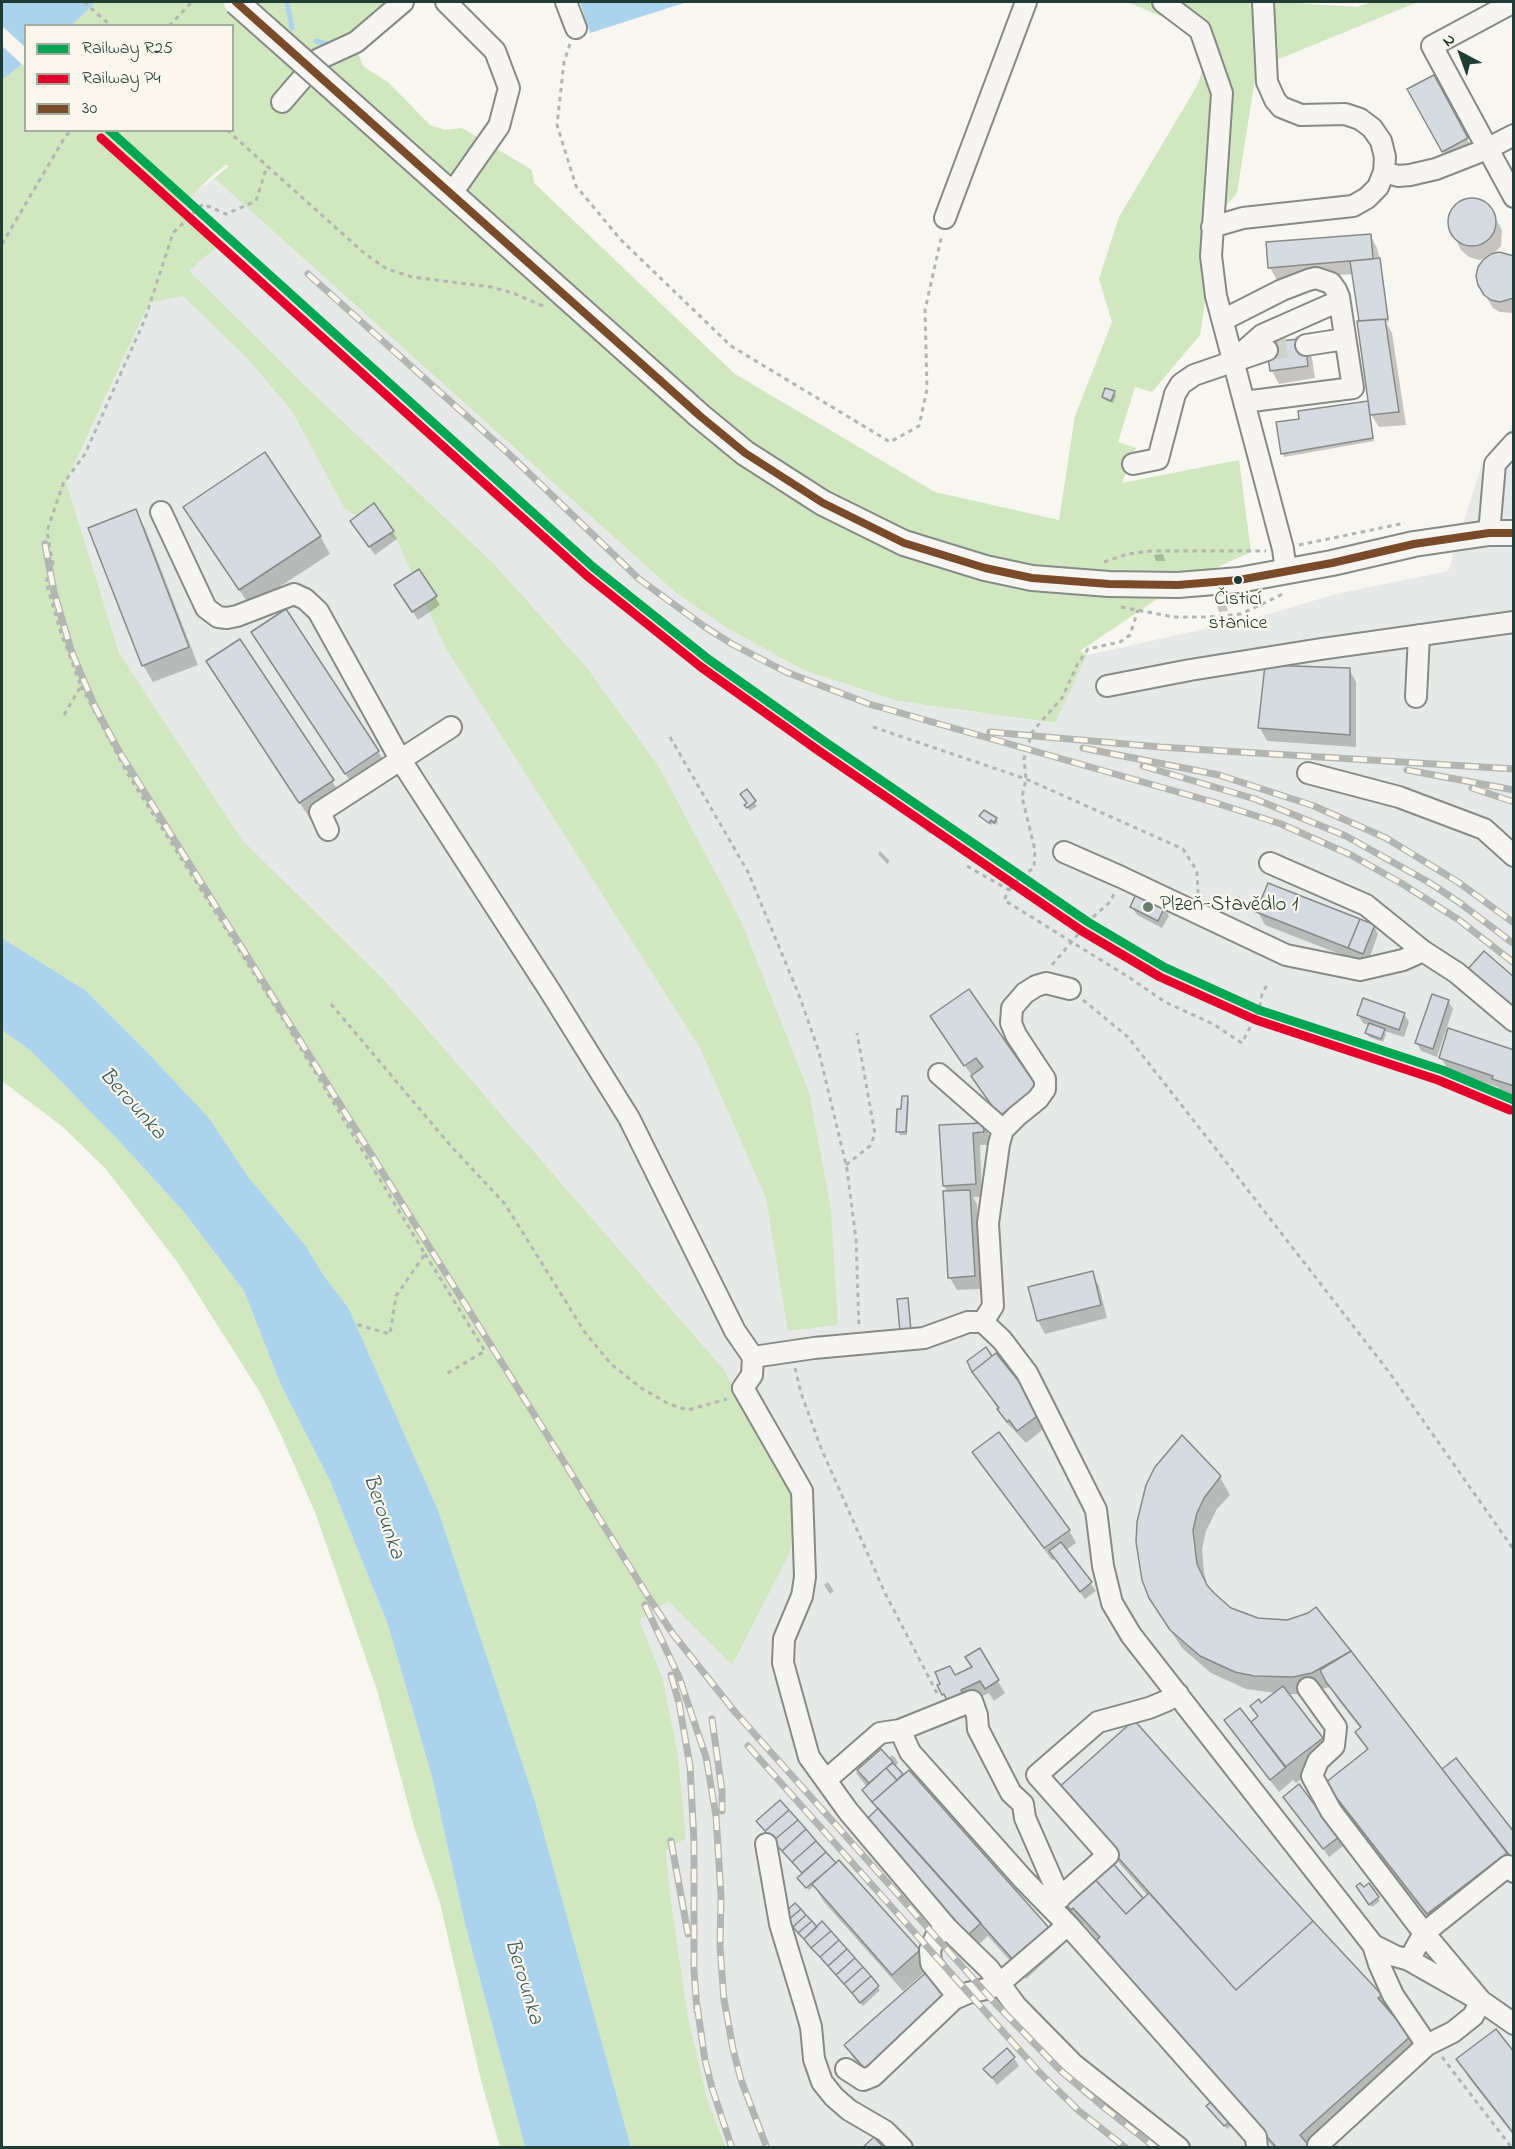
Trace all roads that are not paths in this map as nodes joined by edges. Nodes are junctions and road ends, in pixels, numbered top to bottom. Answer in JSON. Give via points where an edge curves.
{"nodes":[{"id":1,"x":236,"y":2,"type":"edge"},
{"id":2,"x":403,"y":2,"type":"edge"},
{"id":3,"x":446,"y":2,"type":"edge"},
{"id":4,"x":566,"y":2,"type":"edge"},
{"id":5,"x":1026,"y":2,"type":"edge"},
{"id":6,"x":1163,"y":2,"type":"edge"},
{"id":7,"x":1263,"y":2,"type":"edge"},
{"id":8,"x":1514,"y":2,"type":"edge"},
{"id":9,"x":576,"y":28,"type":"road end"},
{"id":10,"x":282,"y":102,"type":"dead end"},
{"id":11,"x":1514,"y":135,"type":"edge"},
{"id":12,"x":1487,"y":149,"type":"junction"},
{"id":13,"x":1384,"y":172,"type":"junction"},
{"id":14,"x":448,"y":192,"type":"junction"},
{"id":15,"x":1514,"y":197,"type":"edge"},
{"id":16,"x":945,"y":218,"type":"road end"},
{"id":17,"x":1212,"y":227,"type":"junction"},
{"id":18,"x":1340,"y":301,"type":"junction"},
{"id":19,"x":1223,"y":320,"type":"junction"},
{"id":20,"x":1345,"y":339,"type":"junction"},
{"id":21,"x":1305,"y":345,"type":"tunnel mouth"},
{"id":22,"x":1267,"y":350,"type":"tunnel mouth"},
{"id":23,"x":1234,"y":362,"type":"junction"},
{"id":24,"x":1244,"y":402,"type":"junction"},
{"id":25,"x":1514,"y":442,"type":"edge"},
{"id":26,"x":1133,"y":464,"type":"dead end"},
{"id":27,"x":161,"y":512,"type":"dead end"},
{"id":28,"x":1489,"y":533,"type":"junction"},
{"id":29,"x":1514,"y":533,"type":"edge"},
{"id":30,"x":1285,"y":571,"type":"junction"},
{"id":31,"x":1514,"y":622,"type":"edge"},
{"id":32,"x":1419,"y":635,"type":"junction"},
{"id":33,"x":1107,"y":686,"type":"dead end"},
{"id":34,"x":1416,"y":697,"type":"dead end"},
{"id":35,"x":451,"y":727,"type":"dead end"},
{"id":36,"x":400,"y":759,"type":"junction"},
{"id":37,"x":1308,"y":773,"type":"dead end"},
{"id":38,"x":328,"y":830,"type":"dead end"},
{"id":39,"x":1064,"y":852,"type":"dead end"},
{"id":40,"x":1514,"y":856,"type":"edge"},
{"id":41,"x":1270,"y":863,"type":"dead end"},
{"id":42,"x":1423,"y":951,"type":"junction"},
{"id":43,"x":1070,"y":989,"type":"road end"},
{"id":44,"x":1514,"y":1021,"type":"edge"},
{"id":45,"x":939,"y":1074,"type":"dead end"},
{"id":46,"x":1003,"y":1130,"type":"junction"},
{"id":47,"x":983,"y":1322,"type":"junction"},
{"id":48,"x":753,"y":1358,"type":"junction"},
{"id":49,"x":1308,"y":1688,"type":"dead end"},
{"id":50,"x":1178,"y":1694,"type":"junction"},
{"id":51,"x":900,"y":1730,"type":"junction"},
{"id":52,"x":826,"y":1780,"type":"junction"},
{"id":53,"x":1044,"y":1783,"type":"junction"},
{"id":54,"x":1023,"y":1804,"type":"junction"},
{"id":55,"x":766,"y":1844,"type":"dead end"},
{"id":56,"x":1514,"y":1872,"type":"edge"},
{"id":57,"x":1055,"y":1902,"type":"junction"},
{"id":58,"x":1068,"y":1925,"type":"junction"},
{"id":59,"x":947,"y":1928,"type":"junction"},
{"id":60,"x":1424,"y":1933,"type":"junction"},
{"id":61,"x":1373,"y":1945,"type":"junction"},
{"id":62,"x":1409,"y":1960,"type":"junction"},
{"id":63,"x":999,"y":1984,"type":"junction"},
{"id":64,"x":958,"y":1997,"type":"junction"},
{"id":65,"x":1481,"y":2001,"type":"junction"},
{"id":66,"x":1514,"y":2024,"type":"edge"},
{"id":67,"x":1427,"y":2045,"type":"junction"},
{"id":68,"x":846,"y":2069,"type":"dead end"},
{"id":69,"x":1318,"y":2145,"type":"dead end"},
{"id":70,"x":902,"y":2148,"type":"edge"},
{"id":71,"x":1179,"y":2148,"type":"edge"},
{"id":72,"x":1257,"y":2148,"type":"edge"}],
"edges":[{"from":1,"to":14,"type":"main road","bridge":true},
{"from":2,"to":10,"type":"lane","via":[[356,42],[319,59]]},
{"from":3,"to":14,"type":"lane","via":[[495,51],[509,88],[499,126],[459,183]]},
{"from":4,"to":9,"type":"lane"},
{"from":5,"to":16,"type":"lane"},
{"from":6,"to":17,"type":"lane","via":[[1200,30],[1222,93]]},
{"from":7,"to":13,"type":"lane","via":[[1267,82],[1275,100],[1281,107],[1301,115],[1345,114],[1360,119],[1381,141]]},
{"from":8,"to":12,"type":"lane","via":[[1432,46]]},
{"from":11,"to":12,"type":"lane"},
{"from":12,"to":13,"type":"lane","via":[[1428,171],[1398,176]]},
{"from":12,"to":15,"type":"lane"},
{"from":13,"to":17,"type":"lane","via":[[1378,187],[1353,206],[1243,218]]},
{"from":14,"to":30,"type":"main road","via":[[745,453],[823,503],[875,530],[944,557],[1042,579],[1178,585]]},
{"from":17,"to":19,"type":"lane","via":[[1211,256]]},
{"from":18,"to":19,"type":"lane","via":[[1331,284],[1316,278],[1282,290]]},
{"from":18,"to":20,"type":"lane"},
{"from":18,"to":23,"type":"lane","via":[[1262,336]]},
{"from":19,"to":23,"type":"lane"},
{"from":20,"to":21,"type":"lane"},
{"from":20,"to":24,"type":"lane","via":[[1353,388]]},
{"from":22,"to":23,"type":"lane"},
{"from":23,"to":24,"type":"lane"},
{"from":23,"to":26,"type":"lane","via":[[1194,375],[1181,384],[1158,459]]},
{"from":24,"to":30,"type":"lane"},
{"from":25,"to":28,"type":"lane","via":[[1495,464]]},
{"from":27,"to":36,"type":"lane","via":[[206,608],[218,617],[237,616],[294,594],[318,611]]},
{"from":28,"to":29,"type":"main road"},
{"from":28,"to":30,"type":"main road"},
{"from":31,"to":32,"type":"lane"},
{"from":32,"to":33,"type":"lane"},
{"from":32,"to":34,"type":"lane"},
{"from":35,"to":36,"type":"lane"},
{"from":36,"to":38,"type":"lane","via":[[320,812]]},
{"from":36,"to":48,"type":"lane","via":[[629,1118],[735,1331]]},
{"from":37,"to":40,"type":"lane","via":[[1399,797],[1484,829]]},
{"from":39,"to":42,"type":"lane","via":[[1287,955],[1360,970]]},
{"from":41,"to":42,"type":"lane","via":[[1366,905]]},
{"from":42,"to":44,"type":"lane","via":[[1457,973]]},
{"from":43,"to":46,"type":"lane","via":[[1046,983],[1036,986],[1012,1008],[1011,1023],[1045,1079],[1045,1089]]},
{"from":45,"to":46,"type":"lane"},
{"from":46,"to":47,"type":"lane","via":[[988,1223],[993,1306]]},
{"from":47,"to":48,"type":"lane","via":[[968,1322],[924,1338]]},
{"from":47,"to":50,"type":"lane","via":[[1002,1340],[1036,1388],[1096,1510],[1112,1603],[1131,1635]]},
{"from":48,"to":52,"type":"lane","via":[[752,1375],[743,1388],[802,1491],[802,1596],[784,1639],[783,1663],[809,1757]]},
{"from":49,"to":60,"type":"lane","via":[[1336,1727],[1334,1746],[1318,1761],[1312,1776],[1331,1811]]},
{"from":50,"to":53,"type":"lane","via":[[1149,1708],[1098,1722],[1037,1775]]},
{"from":50,"to":61,"type":"lane"},
{"from":51,"to":52,"type":"lane","via":[[880,1733]]},
{"from":51,"to":54,"type":"lane","via":[[972,1701],[978,1729],[1011,1793]]},
{"from":51,"to":57,"type":"lane","via":[[910,1752]]},
{"from":52,"to":59,"type":"lane"},
{"from":53,"to":54,"type":"lane"},
{"from":53,"to":57,"type":"lane","via":[[1108,1855]]},
{"from":54,"to":57,"type":"lane"},
{"from":55,"to":70,"type":"lane","via":[[780,1924],[811,2027],[814,2059],[822,2082],[842,2103],[885,2131]]},
{"from":56,"to":60,"type":"lane","via":[[1508,1866]]},
{"from":57,"to":58,"type":"lane"},
{"from":58,"to":63,"type":"lane"},
{"from":58,"to":72,"type":"lane","via":[[1256,2137]]},
{"from":59,"to":63,"type":"lane"},
{"from":59,"to":64,"type":"lane","via":[[936,1936],[930,1950],[931,1963]]},
{"from":60,"to":62,"type":"lane"},
{"from":60,"to":65,"type":"lane"},
{"from":61,"to":62,"type":"lane"},
{"from":61,"to":67,"type":"lane","via":[[1393,1995]]},
{"from":62,"to":65,"type":"lane"},
{"from":63,"to":64,"type":"lane"},
{"from":63,"to":71,"type":"lane","via":[[1073,2064]]},
{"from":64,"to":68,"type":"lane","via":[[873,2076],[863,2080]]},
{"from":65,"to":66,"type":"lane"},
{"from":65,"to":67,"type":"lane","via":[[1473,2016]]},
{"from":67,"to":69,"type":"lane"}]}
